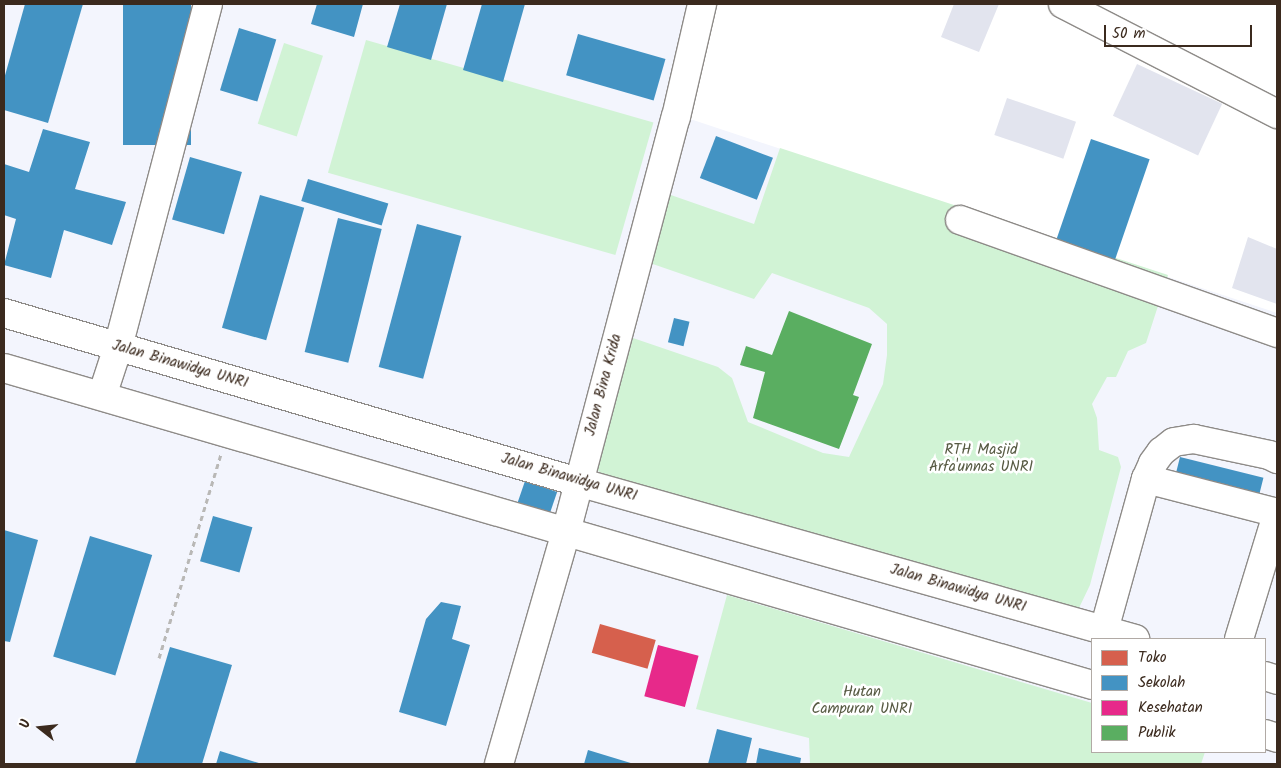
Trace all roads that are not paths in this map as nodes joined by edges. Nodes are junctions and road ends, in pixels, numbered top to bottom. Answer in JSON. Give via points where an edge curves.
{"nodes":[{"id":1,"x":208,"y":4,"type":"edge"},
{"id":2,"x":702,"y":4,"type":"edge"},
{"id":3,"x":1063,"y":4,"type":"edge"},
{"id":4,"x":1277,"y":114,"type":"edge"},
{"id":5,"x":960,"y":220,"type":"dead end"},
{"id":6,"x":4,"y":313,"type":"edge"},
{"id":7,"x":1277,"y":333,"type":"edge"},
{"id":8,"x":118,"y":347,"type":"junction"},
{"id":9,"x":4,"y":368,"type":"edge"},
{"id":10,"x":102,"y":396,"type":"junction"},
{"id":11,"x":1277,"y":459,"type":"edge"},
{"id":12,"x":1146,"y":479,"type":"junction"},
{"id":13,"x":578,"y":482,"type":"junction"},
{"id":14,"x":1277,"y":514,"type":"edge"},
{"id":15,"x":566,"y":532,"type":"junction"},
{"id":16,"x":1270,"y":568,"type":"edge"},
{"id":17,"x":1104,"y":630,"type":"junction"},
{"id":18,"x":1132,"y":638,"type":"edge"},
{"id":19,"x":1239,"y":638,"type":"edge"},
{"id":20,"x":1091,"y":685,"type":"edge"},
{"id":21,"x":499,"y":764,"type":"edge"}],
"edges":[{"from":1,"to":8,"type":"street"},
{"from":2,"to":13,"type":"street","name":"Jalan Bina Krida","via":[[676,118]]},
{"from":3,"to":4,"type":"street"},
{"from":5,"to":7,"type":"street"},
{"from":6,"to":8,"type":"street","name":"Jalan Binawidya UNRI"},
{"from":8,"to":10,"type":"street"},
{"from":8,"to":13,"type":"street","name":"Jalan Binawidya UNRI"},
{"from":9,"to":10,"type":"street"},
{"from":10,"to":15,"type":"street"},
{"from":11,"to":12,"type":"street","via":[[1185,439],[1174,442],[1161,452]]},
{"from":12,"to":14,"type":"street"},
{"from":12,"to":17,"type":"street"},
{"from":13,"to":15,"type":"street","name":"Jalan Bina Krida"},
{"from":13,"to":17,"type":"street","name":"Jalan Binawidya UNRI"},
{"from":14,"to":16,"type":"street"},
{"from":15,"to":20,"type":"street"},
{"from":15,"to":21,"type":"street","name":"Jalan Bina Krida"},
{"from":16,"to":19,"type":"street"},
{"from":17,"to":18,"type":"street","name":"Jalan Binawidya UNRI"}]}
